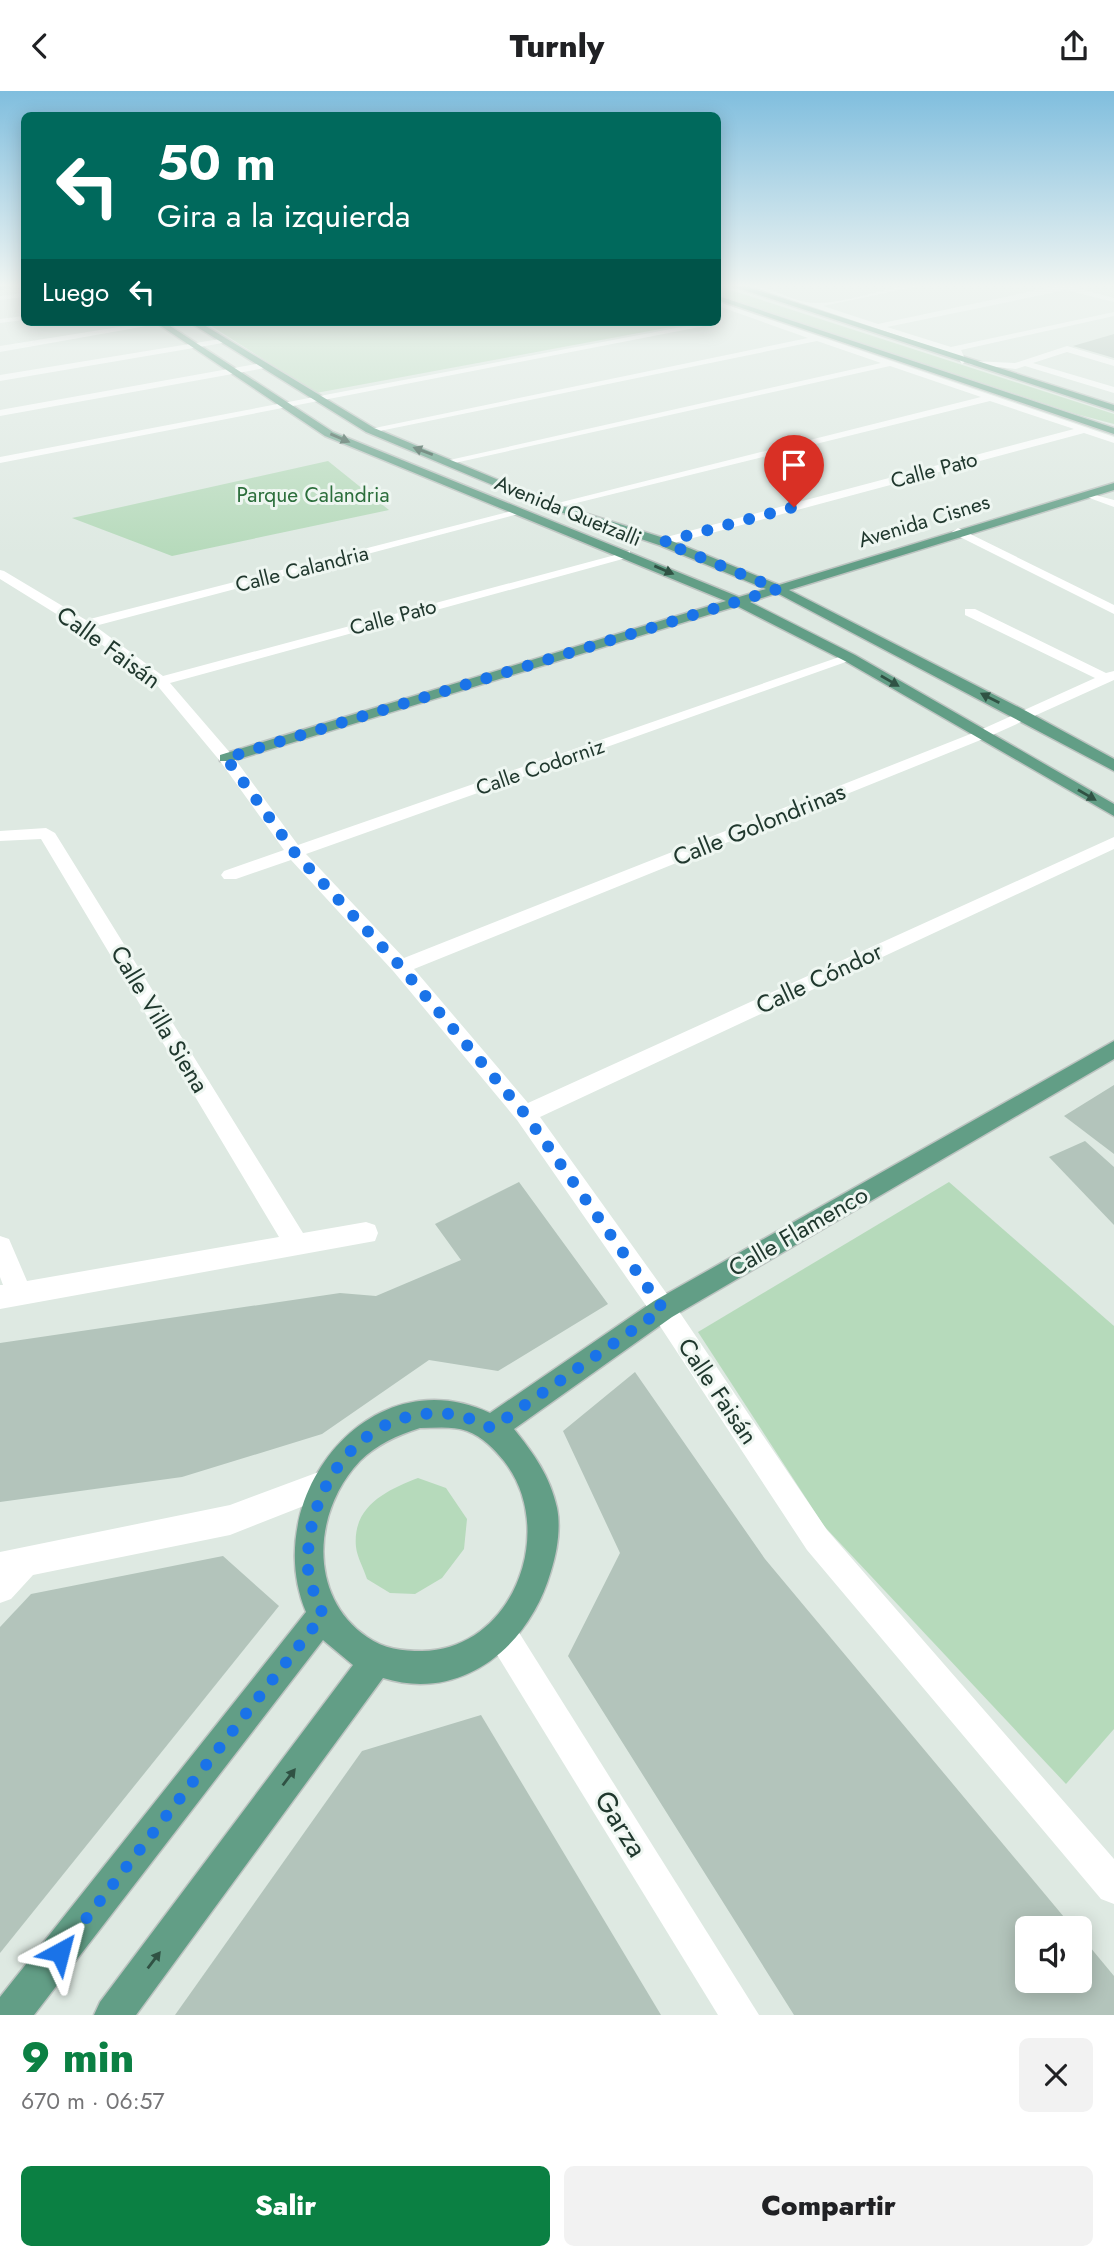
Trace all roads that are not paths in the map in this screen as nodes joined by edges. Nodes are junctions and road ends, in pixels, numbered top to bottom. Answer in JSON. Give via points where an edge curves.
{"nodes":[{"id":1,"x":19,"y":375,"type":"edge"},
{"id":2,"x":213,"y":375,"type":"edge"},
{"id":3,"x":240,"y":375,"type":"edge"},
{"id":4,"x":276,"y":375,"type":"edge"},
{"id":5,"x":447,"y":375,"type":"edge"},
{"id":6,"x":640,"y":375,"type":"edge"},
{"id":7,"x":839,"y":375,"type":"edge"},
{"id":8,"x":920,"y":375,"type":"edge"},
{"id":9,"x":942,"y":375,"type":"edge"},
{"id":10,"x":1008,"y":375,"type":"edge"},
{"id":11,"x":1062,"y":375,"type":"edge"},
{"id":12,"x":0,"y":378,"type":"edge"},
{"id":13,"x":1114,"y":391,"type":"edge"},
{"id":14,"x":990,"y":398,"type":"junction"},
{"id":15,"x":318,"y":400,"type":"junction"},
{"id":16,"x":289,"y":405,"type":"junction"},
{"id":17,"x":1111,"y":407,"type":"edge"},
{"id":18,"x":0,"y":413,"type":"edge"},
{"id":19,"x":370,"y":430,"type":"junction"},
{"id":20,"x":1083,"y":430,"type":"junction"},
{"id":21,"x":1114,"y":431,"type":"edge"},
{"id":22,"x":1114,"y":440,"type":"edge"},
{"id":23,"x":0,"y":460,"type":"edge"},
{"id":24,"x":450,"y":461,"type":"junction"},
{"id":25,"x":1114,"y":486,"type":"edge"},
{"id":26,"x":1088,"y":494,"type":"junction"},
{"id":27,"x":1114,"y":504,"type":"edge"},
{"id":28,"x":552,"y":506,"type":"junction"},
{"id":29,"x":520,"y":512,"type":"junction"},
{"id":30,"x":958,"y":531,"type":"junction"},
{"id":31,"x":663,"y":542,"type":"junction"},
{"id":32,"x":626,"y":554,"type":"junction"},
{"id":33,"x":0,"y":575,"type":"edge"},
{"id":34,"x":778,"y":589,"type":"junction"},
{"id":35,"x":740,"y":602,"type":"junction"},
{"id":36,"x":1114,"y":610,"type":"edge"},
{"id":37,"x":970,"y":612,"type":"dead end"},
{"id":38,"x":84,"y":625,"type":"junction"},
{"id":39,"x":850,"y":658,"type":"junction"},
{"id":40,"x":1109,"y":676,"type":"edge"},
{"id":41,"x":161,"y":681,"type":"junction"},
{"id":42,"x":1023,"y":715,"type":"junction"},
{"id":43,"x":982,"y":734,"type":"junction"},
{"id":44,"x":226,"y":758,"type":"junction"},
{"id":45,"x":1114,"y":767,"type":"edge"},
{"id":46,"x":1114,"y":811,"type":"edge"},
{"id":47,"x":0,"y":836,"type":"edge"},
{"id":48,"x":1114,"y":842,"type":"edge"},
{"id":49,"x":295,"y":853,"type":"junction"},
{"id":50,"x":230,"y":875,"type":"dead end"},
{"id":51,"x":401,"y":967,"type":"junction"},
{"id":52,"x":1114,"y":1049,"type":"edge"},
{"id":53,"x":525,"y":1114,"type":"junction"},
{"id":54,"x":366,"y":1233,"type":"dead end"},
{"id":55,"x":297,"y":1245,"type":"junction"},
{"id":56,"x":0,"y":1247,"type":"edge"},
{"id":57,"x":10,"y":1296,"type":"edge"},
{"id":58,"x":663,"y":1309,"type":"junction"},
{"id":59,"x":492,"y":1428,"type":"junction"},
{"id":60,"x":324,"y":1484,"type":"junction"},
{"id":61,"x":12,"y":1565,"type":"edge"},
{"id":62,"x":0,"y":1588,"type":"edge"},
{"id":63,"x":323,"y":1615,"type":"junction"},
{"id":64,"x":502,"y":1634,"type":"junction"},
{"id":65,"x":375,"y":1662,"type":"junction"},
{"id":66,"x":1114,"y":1886,"type":"edge"},
{"id":67,"x":10,"y":2015,"type":"edge"},
{"id":68,"x":113,"y":2015,"type":"edge"},
{"id":69,"x":740,"y":2015,"type":"edge"}],
"edges":[{"from":1,"to":12,"type":"street"},
{"from":2,"to":18,"type":"street"},
{"from":3,"to":16,"type":"main road","name":"Avenida Quetzalli"},
{"from":4,"to":15,"type":"main road","name":"Avenida Quetzalli"},
{"from":5,"to":15,"type":"street"},
{"from":6,"to":19,"type":"street"},
{"from":7,"to":24,"type":"street"},
{"from":8,"to":14,"type":"street"},
{"from":9,"to":21,"type":"main road"},
{"from":10,"to":17,"type":"main road"},
{"from":11,"to":13,"type":"street"},
{"from":13,"to":17,"type":"street","via":[[1105,397]]},
{"from":14,"to":20,"type":"street"},
{"from":14,"to":28,"type":"street"},
{"from":15,"to":16,"type":"street"},
{"from":15,"to":19,"type":"main road","name":"Avenida Quetzalli"},
{"from":16,"to":23,"type":"street"},
{"from":16,"to":29,"type":"main road","name":"Avenida Quetzalli","one_way":true,"via":[[329,434]]},
{"from":24,"to":19,"type":"main road","name":"Avenida Quetzalli","one_way":true},
{"from":20,"to":22,"type":"street"},
{"from":20,"to":31,"type":"street","name":"Calle Pato"},
{"from":24,"to":28,"type":"main road","name":"Avenida Quetzalli"},
{"from":25,"to":26,"type":"main road","name":"Avenida Cisnes"},
{"from":26,"to":27,"type":"street"},
{"from":26,"to":30,"type":"main road","name":"Avenida Cisnes"},
{"from":28,"to":31,"type":"main road","name":"Avenida Quetzalli"},
{"from":29,"to":32,"type":"main road","name":"Avenida Quetzalli"},
{"from":29,"to":38,"type":"street","name":"Calle Calandria"},
{"from":30,"to":34,"type":"main road","name":"Avenida Cisnes"},
{"from":30,"to":36,"type":"street"},
{"from":31,"to":34,"type":"main road","name":"Avenida Quetzalli"},
{"from":32,"to":35,"type":"main road","name":"Avenida Quetzalli","one_way":true},
{"from":32,"to":41,"type":"street","name":"Calle Pato"},
{"from":33,"to":38,"type":"street","name":"Calle Faisán"},
{"from":34,"to":35,"type":"main road","name":"Avenida Cisnes"},
{"from":42,"to":34,"type":"main road","name":"Avenida Quetzalli","one_way":true},
{"from":35,"to":39,"type":"main road","name":"Avenida Quetzalli"},
{"from":35,"to":44,"type":"main road","name":"Avenida Cisnes"},
{"from":37,"to":40,"type":"street"},
{"from":38,"to":41,"type":"street","name":"Calle Faisán"},
{"from":39,"to":43,"type":"main road","name":"Avenida Quetzalli","one_way":true},
{"from":39,"to":49,"type":"street","name":"Calle Codorniz"},
{"from":40,"to":42,"type":"street","name":"Calle Golondrinas"},
{"from":41,"to":44,"type":"street","name":"Calle Faisán"},
{"from":42,"to":43,"type":"street","name":"Calle Golondrinas"},
{"from":42,"to":45,"type":"main road","name":"Avenida Quetzalli"},
{"from":43,"to":46,"type":"main road","name":"Avenida Quetzalli","one_way":true},
{"from":43,"to":51,"type":"street","name":"Calle Golondrinas"},
{"from":44,"to":49,"type":"street","name":"Calle Faisán"},
{"from":47,"to":55,"type":"street","name":"Calle Villa Siena","via":[[46,832]]},
{"from":48,"to":53,"type":"street","name":"Calle Cóndor"},
{"from":49,"to":50,"type":"street","name":"Calle Codorniz"},
{"from":49,"to":51,"type":"street","name":"Calle Faisán"},
{"from":51,"to":53,"type":"street","name":"Calle Faisán"},
{"from":52,"to":58,"type":"main road","name":"Calle Flamenco"},
{"from":53,"to":58,"type":"street","name":"Calle Faisán"},
{"from":54,"to":55,"type":"street"},
{"from":55,"to":57,"type":"street"},
{"from":56,"to":57,"type":"street"},
{"from":58,"to":59,"type":"main road","name":"Calle Flamenco"},
{"from":58,"to":66,"type":"street","name":"Calle Faisán","via":[[817,1540]]},
{"from":59,"to":60,"type":"main road","via":[[458,1415],[420,1414],[383,1426],[350,1451]]},
{"from":59,"to":64,"type":"main road","via":[[525,1461],[537,1482],[546,1520],[543,1560],[532,1590]]},
{"from":60,"to":61,"type":"street","via":[[230,1520]]},
{"from":60,"to":63,"type":"main road","via":[[310,1527],[308,1572]]},
{"from":61,"to":62,"type":"street"},
{"from":63,"to":65,"type":"main road","via":[[345,1643]]},
{"from":63,"to":67,"type":"main road"},
{"from":64,"to":65,"type":"main road","via":[[463,1660],[430,1668]]},
{"from":64,"to":69,"type":"street","name":"Garza"},
{"from":68,"to":65,"type":"main road","one_way":true}]}
